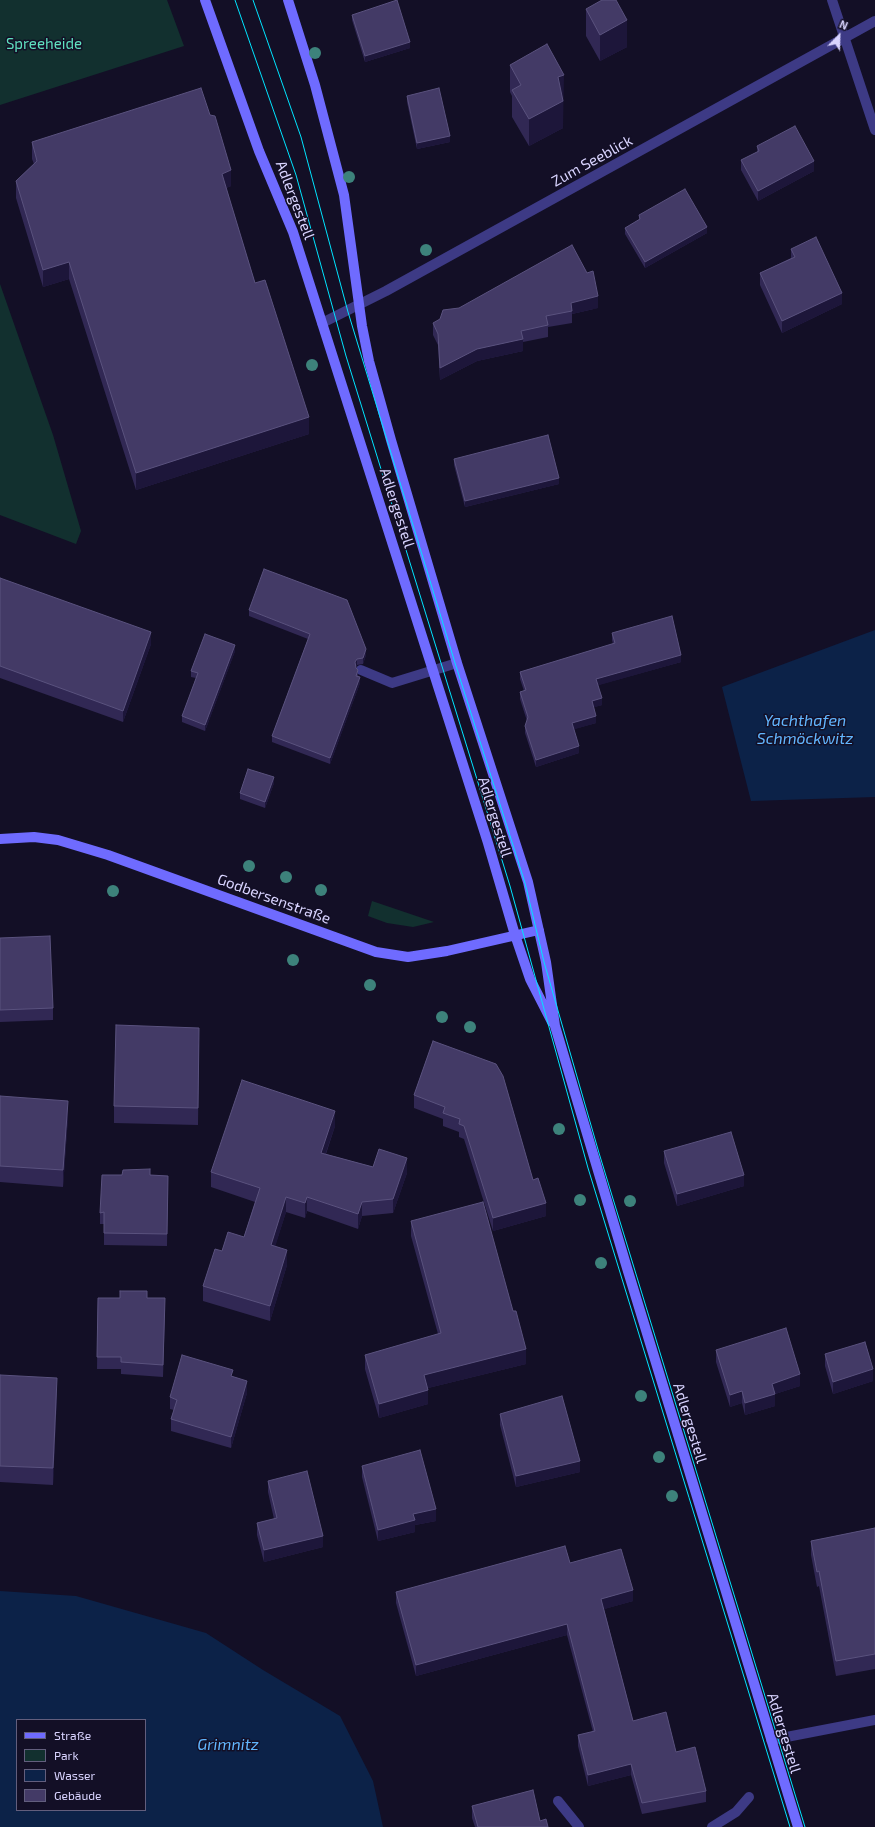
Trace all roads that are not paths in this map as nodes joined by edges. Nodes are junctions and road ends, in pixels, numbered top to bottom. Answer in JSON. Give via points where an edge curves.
{"nodes":[{"id":1,"x":205,"y":0,"type":"edge"},
{"id":2,"x":288,"y":0,"type":"edge"},
{"id":3,"x":832,"y":0,"type":"edge"},
{"id":4,"x":875,"y":21,"type":"edge"},
{"id":5,"x":845,"y":38,"type":"junction"},
{"id":6,"x":875,"y":130,"type":"edge"},
{"id":7,"x":359,"y":306,"type":"junction"},
{"id":8,"x":322,"y":323,"type":"junction"},
{"id":9,"x":457,"y":663,"type":"junction"},
{"id":10,"x":361,"y":670,"type":"dead end"},
{"id":11,"x":433,"y":671,"type":"junction"},
{"id":12,"x":0,"y":839,"type":"edge"},
{"id":13,"x":539,"y":930,"type":"junction"},
{"id":14,"x":515,"y":936,"type":"junction"},
{"id":15,"x":555,"y":1026,"type":"junction"},
{"id":16,"x":875,"y":1720,"type":"edge"},
{"id":17,"x":771,"y":1740,"type":"junction"},
{"id":18,"x":750,"y":1797,"type":"dead end"},
{"id":19,"x":558,"y":1800,"type":"dead end"},
{"id":20,"x":579,"y":1827,"type":"edge"},
{"id":21,"x":712,"y":1827,"type":"edge"},
{"id":22,"x":798,"y":1827,"type":"edge"}],
"edges":[{"from":1,"to":8,"type":"main road","name":"Adlergestell","via":[[259,151],[293,232]]},
{"from":2,"to":7,"type":"main road","name":"Adlergestell","via":[[315,85],[344,196]]},
{"from":3,"to":5,"type":"street"},
{"from":4,"to":5,"type":"street","name":"Zum Seeblick"},
{"from":5,"to":6,"type":"street"},
{"from":5,"to":7,"type":"street","name":"Zum Seeblick"},
{"from":7,"to":8,"type":"street","name":"Zum Seeblick"},
{"from":7,"to":9,"type":"main road","name":"Adlergestell","via":[[373,375]]},
{"from":8,"to":11,"type":"main road","name":"Adlergestell"},
{"from":9,"to":11,"type":"street"},
{"from":9,"to":13,"type":"main road","name":"Adlergestell","via":[[528,882]]},
{"from":10,"to":11,"type":"street","via":[[392,683]]},
{"from":11,"to":14,"type":"main road","name":"Adlergestell"},
{"from":12,"to":14,"type":"main road","name":"Godbersenstraße","via":[[34,838],[65,842],[384,953],[408,957]]},
{"from":13,"to":14,"type":"main road","name":"Godbersenstraße"},
{"from":13,"to":15,"type":"main road","name":"Adlergestell"},
{"from":14,"to":15,"type":"main road","name":"Adlergestell","via":[[530,979]]},
{"from":15,"to":17,"type":"main road","name":"Adlergestell"},
{"from":16,"to":17,"type":"street"},
{"from":17,"to":22,"type":"main road","name":"Adlergestell"},
{"from":18,"to":21,"type":"street","via":[[736,1812]]},
{"from":19,"to":20,"type":"street"}]}
